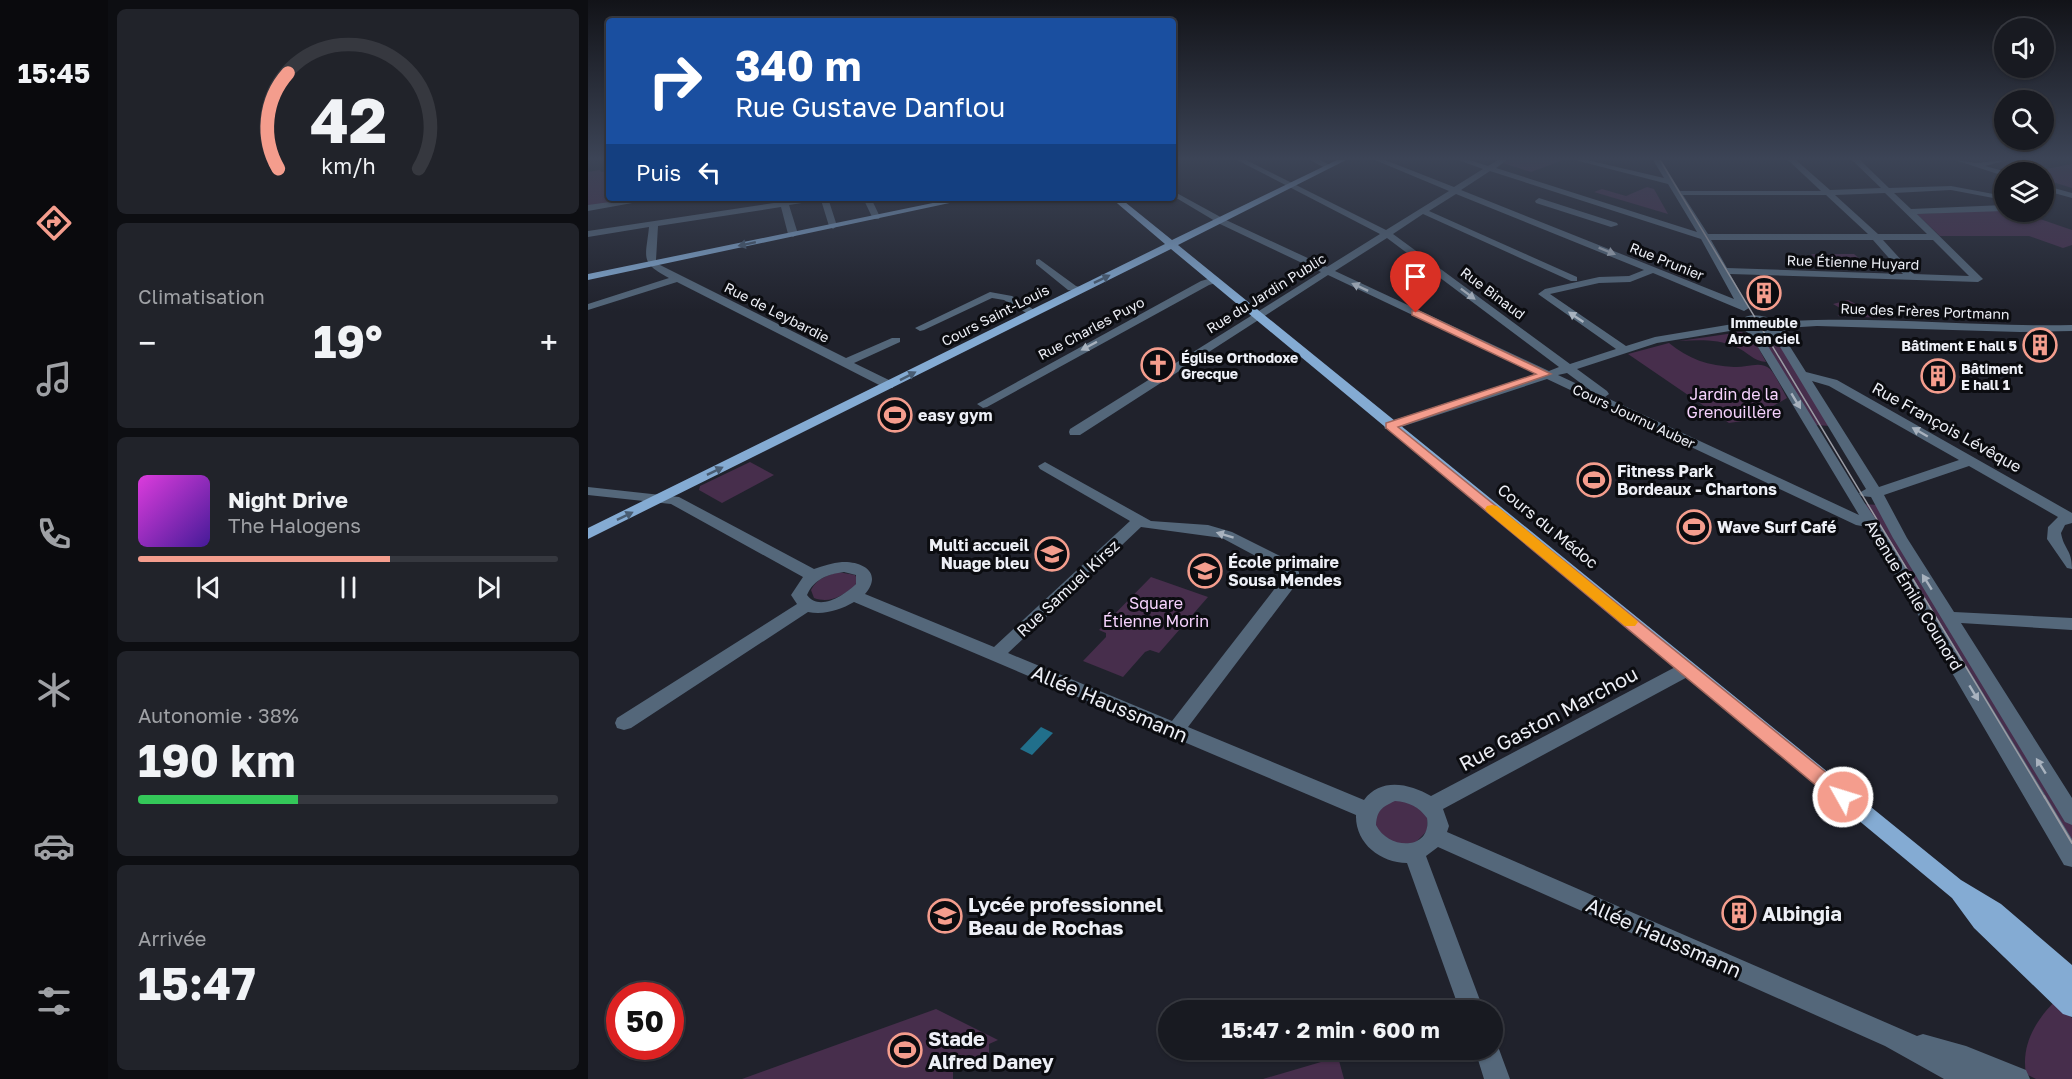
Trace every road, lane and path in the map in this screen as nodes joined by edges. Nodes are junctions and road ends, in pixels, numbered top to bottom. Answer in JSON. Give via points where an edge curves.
{"nodes":[{"id":1,"x":731,"y":210,"type":"edge"},
{"id":2,"x":787,"y":210,"type":"edge"},
{"id":3,"x":827,"y":210,"type":"edge"},
{"id":4,"x":873,"y":210,"type":"edge"},
{"id":5,"x":909,"y":210,"type":"edge"},
{"id":6,"x":1130,"y":210,"type":"edge"},
{"id":7,"x":1203,"y":210,"type":"edge"},
{"id":8,"x":1242,"y":210,"type":"edge"},
{"id":9,"x":1341,"y":210,"type":"edge"},
{"id":10,"x":1505,"y":210,"type":"edge"},
{"id":11,"x":1566,"y":210,"type":"edge"},
{"id":12,"x":1596,"y":210,"type":"edge"},
{"id":13,"x":1620,"y":210,"type":"edge"},
{"id":14,"x":1688,"y":210,"type":"edge"},
{"id":15,"x":1847,"y":210,"type":"edge"},
{"id":16,"x":1948,"y":210,"type":"edge"},
{"id":17,"x":1423,"y":211,"type":"joint"},
{"id":18,"x":1908,"y":212,"type":"joint"},
{"id":19,"x":1583,"y":216,"type":"junction"},
{"id":20,"x":876,"y":217,"type":"junction"},
{"id":21,"x":1221,"y":221,"type":"junction"},
{"id":22,"x":654,"y":224,"type":"junction"},
{"id":23,"x":1614,"y":225,"type":"dead end"},
{"id":24,"x":833,"y":226,"type":"junction"},
{"id":25,"x":588,"y":234,"type":"edge"},
{"id":26,"x":793,"y":234,"type":"junction"},
{"id":27,"x":1387,"y":234,"type":"junction"},
{"id":28,"x":1705,"y":237,"type":"junction"},
{"id":29,"x":1876,"y":237,"type":"junction"},
{"id":30,"x":1934,"y":237,"type":"junction"},
{"id":31,"x":1171,"y":244,"type":"junction"},
{"id":32,"x":1040,"y":262,"type":"dead end"},
{"id":33,"x":652,"y":264,"type":"junction"},
{"id":34,"x":1653,"y":270,"type":"junction"},
{"id":35,"x":1724,"y":271,"type":"junction"},
{"id":36,"x":1328,"y":272,"type":"junction"},
{"id":37,"x":588,"y":277,"type":"edge"},
{"id":38,"x":678,"y":278,"type":"junction"},
{"id":39,"x":1911,"y":278,"type":"junction"},
{"id":40,"x":1574,"y":279,"type":"dead end"},
{"id":41,"x":1215,"y":280,"type":"junction"},
{"id":42,"x":1079,"y":290,"type":"junction"},
{"id":43,"x":1743,"y":306,"type":"junction"},
{"id":44,"x":588,"y":307,"type":"edge"},
{"id":45,"x":1034,"y":313,"type":"junction"},
{"id":46,"x":1258,"y":316,"type":"junction"},
{"id":47,"x":1749,"y":326,"type":"junction"},
{"id":48,"x":920,"y":328,"type":"dead end"},
{"id":49,"x":2072,"y":328,"type":"edge"},
{"id":50,"x":1777,"y":329,"type":"junction"},
{"id":51,"x":896,"y":340,"type":"dead end"},
{"id":52,"x":1625,"y":350,"type":"junction"},
{"id":53,"x":845,"y":363,"type":"junction"},
{"id":54,"x":1567,"y":368,"type":"junction"},
{"id":55,"x":1546,"y":374,"type":"junction"},
{"id":56,"x":1802,"y":374,"type":"junction"},
{"id":57,"x":889,"y":385,"type":"junction"},
{"id":58,"x":983,"y":404,"type":"dead end"},
{"id":59,"x":1629,"y":414,"type":"junction"},
{"id":60,"x":1390,"y":426,"type":"junction"},
{"id":61,"x":1075,"y":432,"type":"dead end"},
{"id":62,"x":1971,"y":461,"type":"junction"},
{"id":63,"x":1045,"y":466,"type":"dead end"},
{"id":64,"x":588,"y":491,"type":"edge"},
{"id":65,"x":1851,"y":492,"type":"junction"},
{"id":66,"x":1875,"y":493,"type":"junction"},
{"id":67,"x":663,"y":498,"type":"junction"},
{"id":68,"x":2071,"y":513,"type":"edge"},
{"id":69,"x":1139,"y":521,"type":"junction"},
{"id":70,"x":1871,"y":523,"type":"junction"},
{"id":71,"x":588,"y":534,"type":"edge"},
{"id":72,"x":2072,"y":564,"type":"edge"},
{"id":73,"x":814,"y":576,"type":"junction"},
{"id":74,"x":854,"y":596,"type":"junction"},
{"id":75,"x":807,"y":605,"type":"junction"},
{"id":76,"x":1949,"y":617,"type":"junction"},
{"id":77,"x":2072,"y":624,"type":"edge"},
{"id":78,"x":996,"y":655,"type":"junction"},
{"id":79,"x":1687,"y":669,"type":"junction"},
{"id":80,"x":624,"y":723,"type":"dead end"},
{"id":81,"x":1175,"y":730,"type":"junction"},
{"id":82,"x":1431,"y":806,"type":"junction"},
{"id":83,"x":1367,"y":810,"type":"junction"},
{"id":84,"x":2072,"y":816,"type":"edge"},
{"id":85,"x":1434,"y":836,"type":"junction"},
{"id":86,"x":1414,"y":852,"type":"junction"},
{"id":87,"x":2072,"y":858,"type":"edge"},
{"id":88,"x":1953,"y":887,"type":"junction"},
{"id":89,"x":2069,"y":977,"type":"edge"},
{"id":90,"x":1468,"y":1000,"type":"edge"},
{"id":91,"x":2072,"y":1005,"type":"edge"},
{"id":92,"x":1894,"y":1037,"type":"junction"},
{"id":93,"x":1490,"y":1060,"type":"edge"},
{"id":94,"x":1497,"y":1079,"type":"edge"},
{"id":95,"x":1968,"y":1079,"type":"edge"},
{"id":96,"x":2017,"y":1079,"type":"edge"}],
"edges":[{"from":1,"to":22,"type":"street"},
{"from":2,"to":26,"type":"street"},
{"from":3,"to":24,"type":"street"},
{"from":4,"to":20,"type":"street"},
{"from":5,"to":20,"type":"main road"},
{"from":6,"to":31,"type":"main road","name":"Cours du Médoc"},
{"from":7,"to":21,"type":"street","name":"Cours Journu Auber"},
{"from":8,"to":21,"type":"main road","name":"Cours Saint-Louis"},
{"from":9,"to":27,"type":"street","name":"Rue Binaud"},
{"from":10,"to":34,"type":"street","name":"Rue Prunier","one_way":true},
{"from":11,"to":19,"type":"street"},
{"from":12,"to":19,"type":"street"},
{"from":13,"to":28,"type":"street"},
{"from":14,"to":28,"type":"street","name":"Avenue Émile Counord"},
{"from":15,"to":29,"type":"street"},
{"from":16,"to":18,"type":"street"},
{"from":17,"to":27,"type":"street","name":"Rue du Jardin Public"},
{"from":17,"to":40,"type":"street"},
{"from":18,"to":30,"type":"street"},
{"from":19,"to":23,"type":"street"},
{"from":20,"to":24,"type":"main road"},
{"from":21,"to":31,"type":"main road","name":"Cours Saint-Louis"},
{"from":21,"to":36,"type":"street","name":"Cours Journu Auber"},
{"from":22,"to":25,"type":"street"},
{"from":22,"to":33,"type":"street"},
{"from":24,"to":26,"type":"main road"},
{"from":26,"to":33,"type":"main road","one_way":true},
{"from":27,"to":36,"type":"street","name":"Rue du Jardin Public"},
{"from":27,"to":54,"type":"street","name":"Rue Binaud","one_way":true},
{"from":28,"to":29,"type":"street"},
{"from":28,"to":35,"type":"street","name":"Avenue Émile Counord"},
{"from":29,"to":30,"type":"street"},
{"from":29,"to":39,"type":"street"},
{"from":30,"to":39,"type":"street","name":"Rue Étienne Huyard","via":[[1978,279]]},
{"from":31,"to":41,"type":"main road","name":"Cours du Médoc"},
{"from":42,"to":31,"type":"main road","name":"Cours Saint-Louis","one_way":true},
{"from":32,"to":42,"type":"street"},
{"from":33,"to":37,"type":"main road"},
{"from":33,"to":38,"type":"street","name":"Rue de Leybardie"},
{"from":34,"to":43,"type":"street","name":"Rue Prunier"},
{"from":52,"to":34,"type":"street","one_way":true,"via":[[1543,294],[1599,280],[1630,279]]},
{"from":35,"to":39,"type":"street","name":"Rue Étienne Huyard"},
{"from":35,"to":43,"type":"street","name":"Avenue Émile Counord"},
{"from":36,"to":46,"type":"street","name":"Rue du Jardin Public"},
{"from":55,"to":36,"type":"street","name":"Cours Journu Auber","one_way":true},
{"from":38,"to":44,"type":"street"},
{"from":38,"to":53,"type":"street","name":"Rue de Leybardie"},
{"from":41,"to":46,"type":"main road","name":"Cours du Médoc"},
{"from":41,"to":58,"type":"street","name":"Rue Charles Puyo","one_way":true},
{"from":42,"to":45,"type":"main road","name":"Cours Saint-Louis"},
{"from":43,"to":47,"type":"street","name":"Avenue Émile Counord"},
{"from":45,"to":48,"type":"street","via":[[1006,295],[990,295]]},
{"from":57,"to":45,"type":"main road","name":"Cours Saint-Louis","one_way":true},
{"from":46,"to":60,"type":"main road","name":"Cours du Médoc"},
{"from":46,"to":61,"type":"street","name":"Rue du Jardin Public"},
{"from":47,"to":50,"type":"street","name":"Rue des Frères Portmann","via":[[1764,319]]},
{"from":47,"to":52,"type":"street","name":"Rue des Frères Portmann","via":[[1678,335]]},
{"from":47,"to":65,"type":"street","name":"Avenue Émile Counord","one_way":true},
{"from":49,"to":50,"type":"street","name":"Rue des Frères Portmann","via":[[1817,323]]},
{"from":50,"to":56,"type":"street","name":"Avenue Émile Counord"},
{"from":51,"to":53,"type":"street"},
{"from":52,"to":54,"type":"street","name":"Rue des Frères Portmann"},
{"from":53,"to":57,"type":"street","name":"Rue de Leybardie"},
{"from":54,"to":55,"type":"street"},
{"from":54,"to":59,"type":"street","name":"Rue Binaud"},
{"from":55,"to":59,"type":"street","name":"Cours Journu Auber"},
{"from":55,"to":60,"type":"street"},
{"from":62,"to":56,"type":"street","name":"Rue François Lévêque","one_way":true,"via":[[1833,383]]},
{"from":56,"to":66,"type":"street","name":"Avenue Émile Counord"},
{"from":67,"to":57,"type":"main road","name":"Cours Saint-Louis","one_way":true},
{"from":59,"to":70,"type":"street","name":"Cours Journu Auber","via":[[1860,522]]},
{"from":60,"to":79,"type":"main road","name":"Cours du Médoc"},
{"from":62,"to":66,"type":"street"},
{"from":62,"to":68,"type":"street","name":"Rue François Lévêque","via":[[2051,507]]},
{"from":63,"to":69,"type":"street"},
{"from":64,"to":67,"type":"street"},
{"from":65,"to":66,"type":"street"},
{"from":65,"to":70,"type":"street","name":"Avenue Émile Counord"},
{"from":76,"to":66,"type":"street","name":"Avenue Émile Counord","one_way":true},
{"from":71,"to":67,"type":"main road","name":"Cours Saint-Louis","one_way":true},
{"from":67,"to":73,"type":"street","via":[[680,503]]},
{"from":68,"to":72,"type":"street","via":[[2058,523],[2053,536]]},
{"from":69,"to":78,"type":"street","name":"Rue Samuel Kirsz"},
{"from":81,"to":69,"type":"street","one_way":true,"via":[[1291,579],[1291,572],[1227,535],[1156,527]]},
{"from":70,"to":87,"type":"street","name":"Avenue Émile Counord","one_way":true},
{"from":73,"to":74,"type":"street","via":[[834,568],[860,570],[865,579]]},
{"from":73,"to":75,"type":"street","via":[[799,595]]},
{"from":74,"to":75,"type":"street","via":[[824,607]]},
{"from":74,"to":78,"type":"street","name":"Allée Haussmann"},
{"from":75,"to":80,"type":"street"},
{"from":76,"to":77,"type":"street"},
{"from":84,"to":76,"type":"street","name":"Avenue Émile Counord","one_way":true},
{"from":78,"to":81,"type":"street","name":"Allée Haussmann"},
{"from":79,"to":82,"type":"street","name":"Rue Gaston Marchou"},
{"from":79,"to":88,"type":"main road","name":"Cours du Médoc"},
{"from":81,"to":83,"type":"street","name":"Allée Haussmann"},
{"from":82,"to":83,"type":"street","via":[[1414,794],[1394,792],[1376,799]]},
{"from":82,"to":85,"type":"street","via":[[1437,826]]},
{"from":83,"to":86,"type":"street","via":[[1365,821],[1372,840],[1391,852]]},
{"from":85,"to":86,"type":"street"},
{"from":85,"to":92,"type":"street","name":"Allée Haussmann"},
{"from":86,"to":90,"type":"street"},
{"from":88,"to":89,"type":"main road","name":"Cours du Médoc","via":[[1993,911]]},
{"from":88,"to":91,"type":"main road","name":"Cours du Médoc","via":[[1982,921]]},
{"from":92,"to":95,"type":"street","name":"Allée Haussmann"},
{"from":92,"to":96,"type":"street","name":"Allée Haussmann"},
{"from":93,"to":94,"type":"street"}]}
